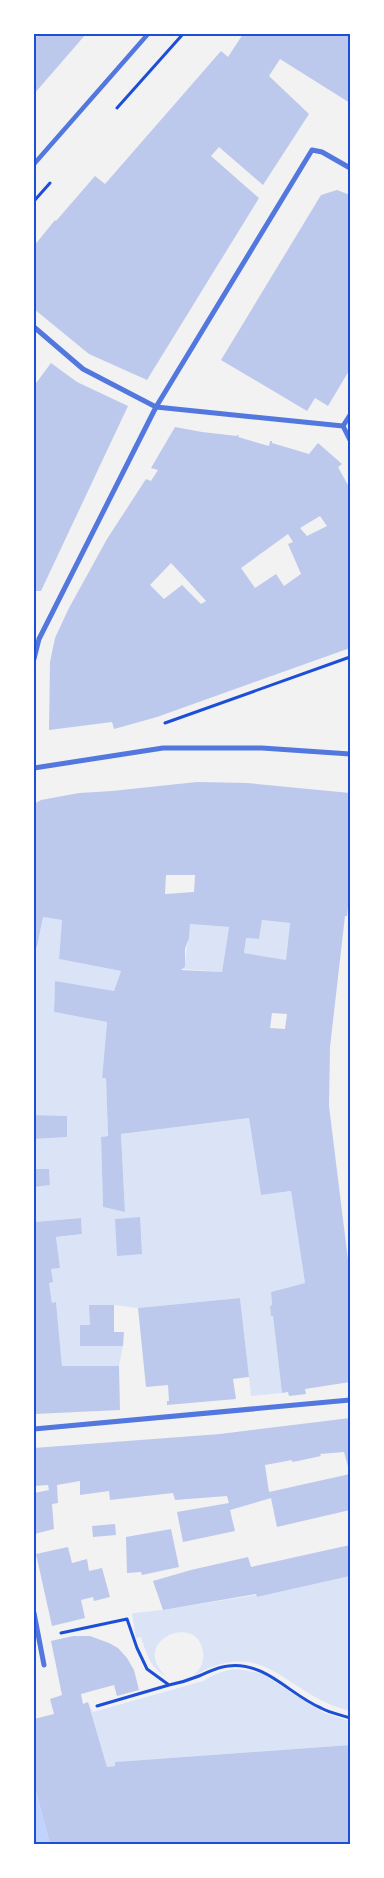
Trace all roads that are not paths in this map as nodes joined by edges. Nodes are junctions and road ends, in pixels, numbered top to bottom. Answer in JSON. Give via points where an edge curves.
{"nodes":[{"id":1,"x":148,"y":34,"type":"edge"},
{"id":2,"x":34,"y":164,"type":"edge"},
{"id":3,"x":350,"y":168,"type":"edge"},
{"id":4,"x":34,"y":327,"type":"edge"},
{"id":5,"x":156,"y":407,"type":"junction"},
{"id":6,"x":350,"y":415,"type":"edge"},
{"id":7,"x":343,"y":426,"type":"junction"},
{"id":8,"x":350,"y":440,"type":"edge"},
{"id":9,"x":34,"y":659,"type":"edge"},
{"id":10,"x":350,"y":754,"type":"edge"},
{"id":11,"x":34,"y":768,"type":"edge"},
{"id":12,"x":350,"y":1400,"type":"edge"},
{"id":13,"x":34,"y":1429,"type":"edge"},
{"id":14,"x":34,"y":1614,"type":"edge"},
{"id":15,"x":44,"y":1665,"type":"dead end"}],
"edges":[{"from":1,"to":2,"type":"street"},
{"from":3,"to":5,"type":"street","via":[[312,150]]},
{"from":4,"to":5,"type":"street","via":[[83,369]]},
{"from":5,"to":7,"type":"street"},
{"from":5,"to":9,"type":"street","via":[[39,639]]},
{"from":6,"to":7,"type":"street"},
{"from":7,"to":8,"type":"street"},
{"from":10,"to":11,"type":"street","via":[[262,748],[163,748]]},
{"from":12,"to":13,"type":"street"},
{"from":14,"to":15,"type":"street"}]}
